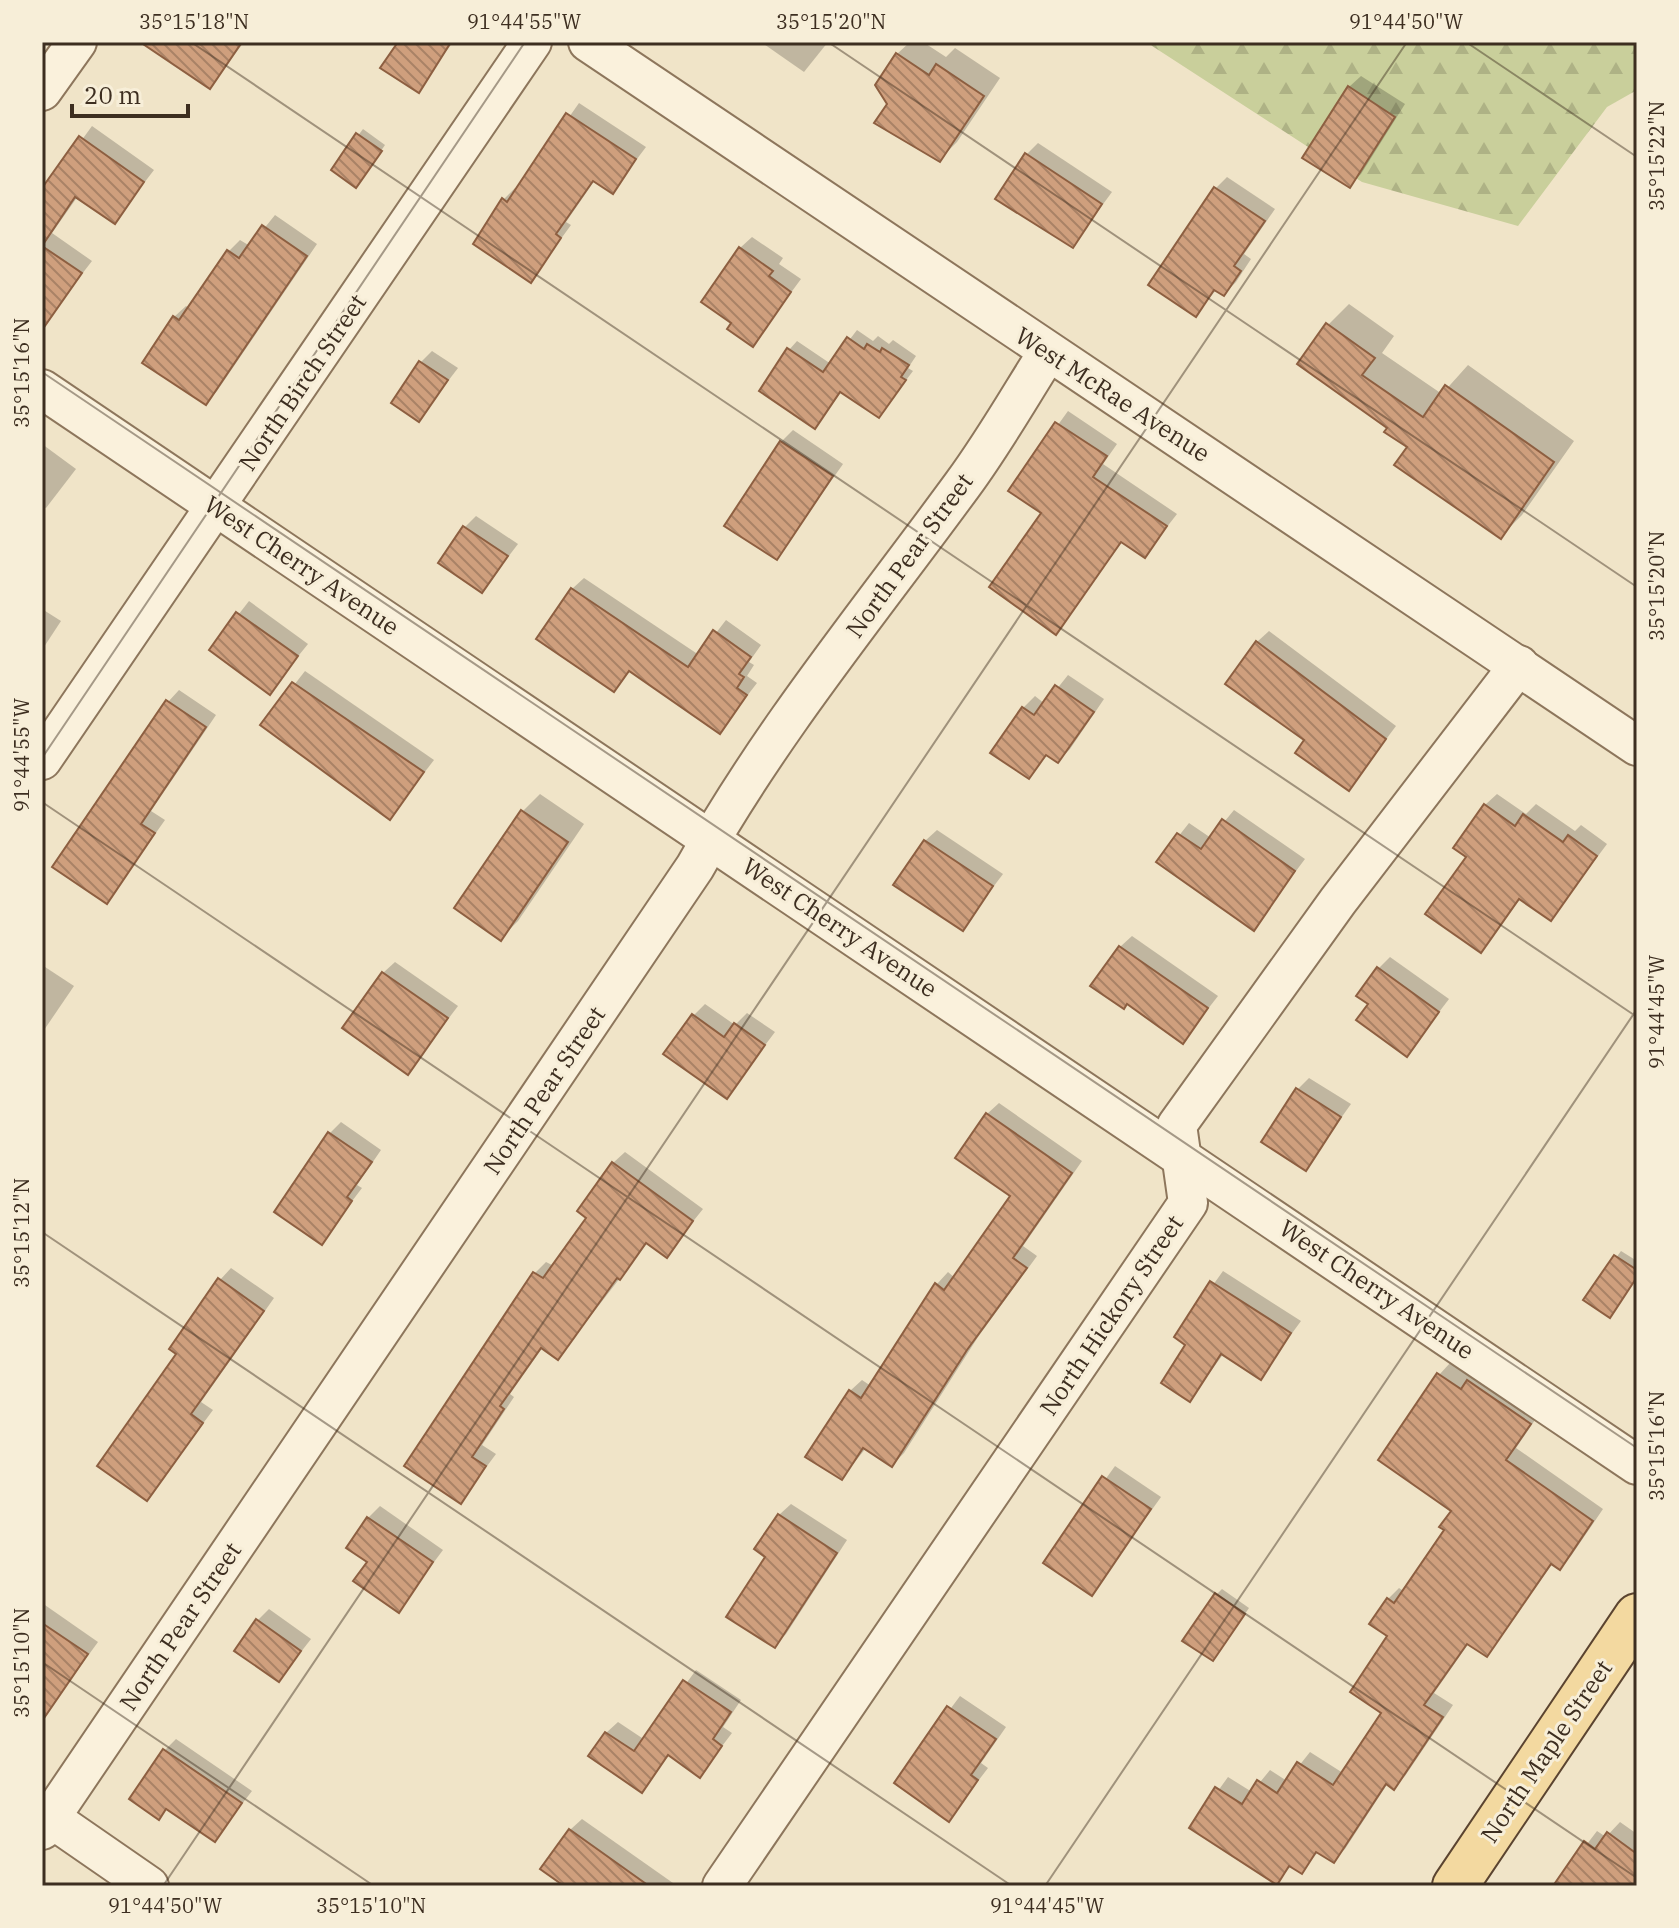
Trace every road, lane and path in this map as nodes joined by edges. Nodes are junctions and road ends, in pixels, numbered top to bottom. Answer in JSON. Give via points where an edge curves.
{"nodes":[{"id":1,"x":77,"y":42,"type":"edge"},
{"id":2,"x":532,"y":42,"type":"edge"},
{"id":3,"x":588,"y":42,"type":"edge"},
{"id":4,"x":42,"y":91,"type":"edge"},
{"id":5,"x":1048,"y":352,"type":"junction"},
{"id":6,"x":42,"y":389,"type":"edge"},
{"id":7,"x":217,"y":507,"type":"junction"},
{"id":8,"x":1519,"y":665,"type":"junction"},
{"id":9,"x":1637,"y":746,"type":"edge"},
{"id":10,"x":42,"y":760,"type":"edge"},
{"id":11,"x":710,"y":840,"type":"junction"},
{"id":12,"x":1181,"y":1158,"type":"junction"},
{"id":13,"x":1637,"y":1465,"type":"edge"},
{"id":14,"x":1637,"y":1616,"type":"edge"},
{"id":15,"x":45,"y":1820,"type":"edge"},
{"id":16,"x":149,"y":1886,"type":"edge"},
{"id":17,"x":722,"y":1886,"type":"edge"},
{"id":18,"x":1455,"y":1886,"type":"edge"}],
"edges":[{"from":1,"to":4,"type":"street"},
{"from":2,"to":7,"type":"street","name":"North Birch Street"},
{"from":3,"to":5,"type":"street","name":"West McRae Avenue"},
{"from":5,"to":8,"type":"street","name":"West McRae Avenue"},
{"from":5,"to":11,"type":"street","name":"North Pear Street","via":[[965,481],[834,657]]},
{"from":6,"to":7,"type":"street","name":"West Cherry Avenue"},
{"from":7,"to":10,"type":"street","name":"North Birch Street"},
{"from":7,"to":11,"type":"street","name":"West Cherry Avenue"},
{"from":8,"to":9,"type":"street","name":"West McRae Avenue"},
{"from":8,"to":12,"type":"street","name":"North Hickory Street","via":[[1338,901],[1177,1125]]},
{"from":11,"to":12,"type":"street","name":"West Cherry Avenue"},
{"from":11,"to":15,"type":"street","name":"North Pear Street"},
{"from":12,"to":13,"type":"street","name":"West Cherry Avenue"},
{"from":12,"to":17,"type":"street","name":"North Hickory Street","via":[[1188,1203]]},
{"from":14,"to":18,"type":"main road","name":"North Maple Street"},
{"from":15,"to":16,"type":"street"}]}
